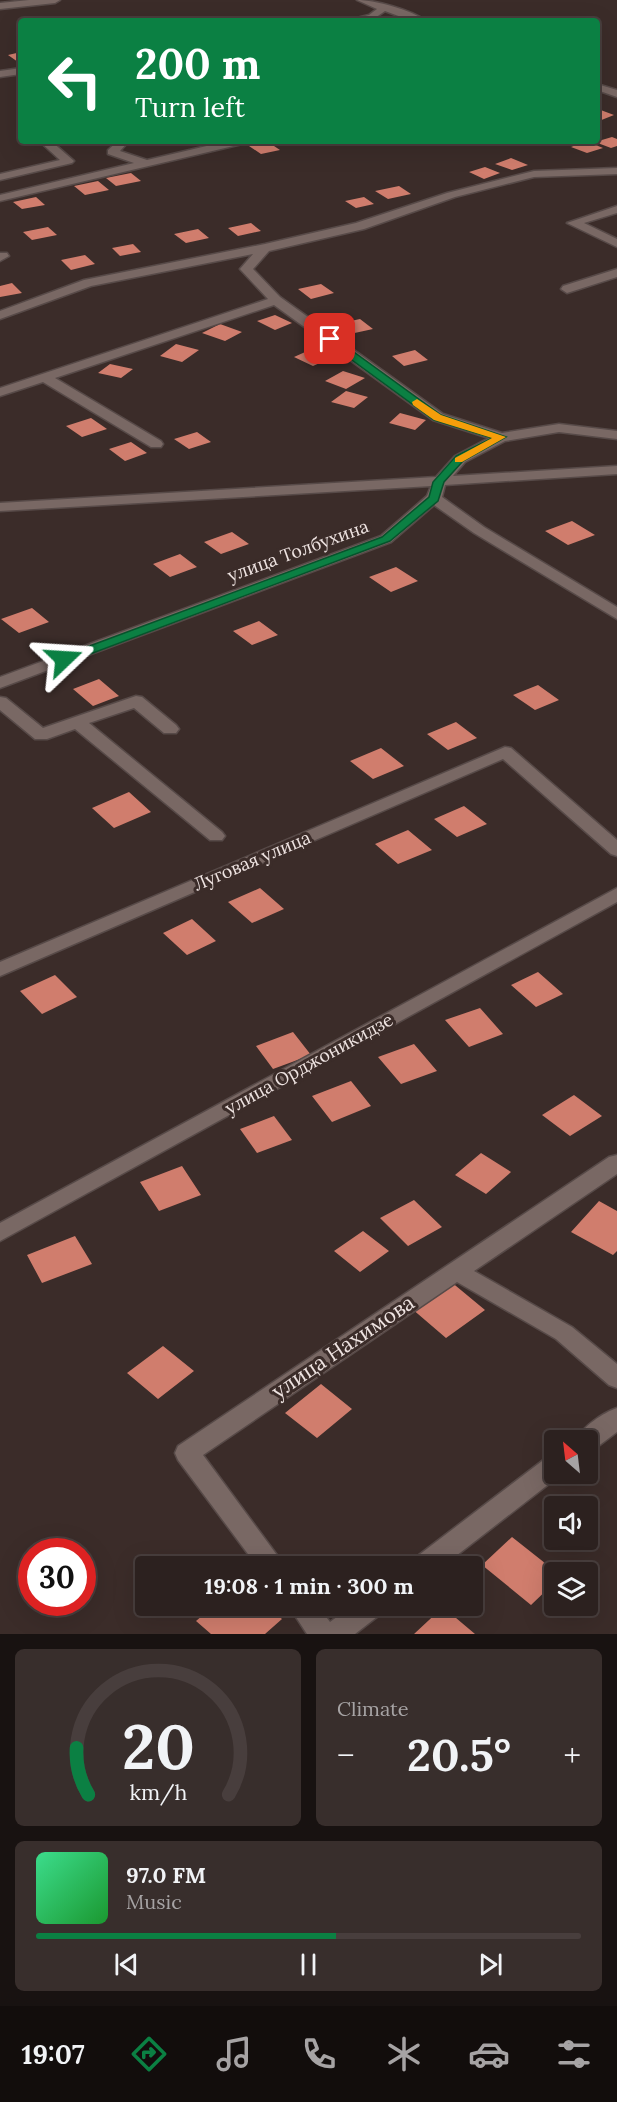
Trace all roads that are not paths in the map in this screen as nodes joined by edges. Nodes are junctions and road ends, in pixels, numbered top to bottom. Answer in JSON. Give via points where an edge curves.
{"nodes":[{"id":1,"x":55,"y":0,"type":"edge"},
{"id":2,"x":362,"y":0,"type":"edge"},
{"id":3,"x":0,"y":6,"type":"edge"},
{"id":4,"x":385,"y":7,"type":"junction"},
{"id":5,"x":366,"y":18,"type":"edge"},
{"id":6,"x":413,"y":18,"type":"edge"},
{"id":7,"x":18,"y":71,"type":"edge"},
{"id":8,"x":0,"y":74,"type":"edge"},
{"id":9,"x":600,"y":88,"type":"edge"},
{"id":10,"x":617,"y":94,"type":"edge"},
{"id":11,"x":48,"y":144,"type":"edge"},
{"id":12,"x":121,"y":144,"type":"edge"},
{"id":13,"x":230,"y":144,"type":"edge"},
{"id":14,"x":147,"y":164,"type":"junction"},
{"id":15,"x":617,"y":171,"type":"edge"},
{"id":16,"x":0,"y":177,"type":"edge"},
{"id":17,"x":0,"y":198,"type":"edge"},
{"id":18,"x":617,"y":209,"type":"edge"},
{"id":19,"x":617,"y":243,"type":"edge"},
{"id":20,"x":265,"y":248,"type":"junction"},
{"id":21,"x":617,"y":273,"type":"edge"},
{"id":22,"x":567,"y":289,"type":"dead end"},
{"id":23,"x":276,"y":300,"type":"junction"},
{"id":24,"x":0,"y":315,"type":"edge"},
{"id":25,"x":44,"y":377,"type":"junction"},
{"id":26,"x":0,"y":392,"type":"edge"},
{"id":27,"x":617,"y":435,"type":"edge"},
{"id":28,"x":501,"y":437,"type":"junction"},
{"id":29,"x":156,"y":444,"type":"dead end"},
{"id":30,"x":617,"y":470,"type":"edge"},
{"id":31,"x":439,"y":482,"type":"junction"},
{"id":32,"x":434,"y":498,"type":"junction"},
{"id":33,"x":0,"y":507,"type":"edge"},
{"id":34,"x":617,"y":614,"type":"edge"},
{"id":35,"x":0,"y":683,"type":"edge"},
{"id":36,"x":0,"y":702,"type":"edge"},
{"id":37,"x":77,"y":722,"type":"junction"},
{"id":38,"x":170,"y":729,"type":"dead end"},
{"id":39,"x":216,"y":836,"type":"dead end"},
{"id":40,"x":617,"y":850,"type":"edge"},
{"id":41,"x":617,"y":894,"type":"edge"},
{"id":42,"x":0,"y":970,"type":"edge"},
{"id":43,"x":617,"y":1162,"type":"edge"},
{"id":44,"x":0,"y":1233,"type":"edge"},
{"id":45,"x":456,"y":1271,"type":"junction"},
{"id":46,"x":617,"y":1378,"type":"edge"},
{"id":47,"x":617,"y":1418,"type":"edge"},
{"id":48,"x":598,"y":1432,"type":"edge"},
{"id":49,"x":544,"y":1473,"type":"edge"},
{"id":50,"x":264,"y":1556,"type":"edge"},
{"id":51,"x":437,"y":1556,"type":"edge"},
{"id":52,"x":309,"y":1616,"type":"edge"},
{"id":53,"x":359,"y":1616,"type":"edge"},
{"id":54,"x":323,"y":1634,"type":"edge"},
{"id":55,"x":335,"y":1634,"type":"edge"}],
"edges":[{"from":1,"to":3,"type":"street"},
{"from":2,"to":4,"type":"street"},
{"from":4,"to":5,"type":"street"},
{"from":4,"to":6,"type":"street"},
{"from":7,"to":8,"type":"street"},
{"from":9,"to":10,"type":"street"},
{"from":11,"to":16,"type":"street","via":[[68,161]]},
{"from":12,"to":14,"type":"street","via":[[112,152]]},
{"from":13,"to":14,"type":"street"},
{"from":14,"to":17,"type":"street"},
{"from":15,"to":20,"type":"street","via":[[534,174],[451,195],[360,226]]},
{"from":18,"to":19,"type":"street","via":[[573,224]]},
{"from":20,"to":23,"type":"street","via":[[246,269]]},
{"from":20,"to":24,"type":"street","via":[[88,283]]},
{"from":21,"to":22,"type":"street"},
{"from":23,"to":25,"type":"street"},
{"from":23,"to":28,"type":"street","via":[[438,417]]},
{"from":25,"to":26,"type":"street"},
{"from":25,"to":29,"type":"street"},
{"from":27,"to":28,"type":"street","via":[[559,428]]},
{"from":28,"to":31,"type":"street","via":[[460,459]]},
{"from":30,"to":31,"type":"street"},
{"from":31,"to":32,"type":"street"},
{"from":31,"to":33,"type":"street"},
{"from":32,"to":34,"type":"street"},
{"from":32,"to":35,"type":"street","name":"улица Толбухина","via":[[386,539]]},
{"from":36,"to":37,"type":"street","via":[[40,735]]},
{"from":37,"to":38,"type":"street","via":[[136,701]]},
{"from":37,"to":39,"type":"street"},
{"from":40,"to":42,"type":"street","name":"Луговая улица","via":[[505,752]]},
{"from":41,"to":44,"type":"street","name":"улица Орджоникидзе"},
{"from":43,"to":45,"type":"street","name":"улица Нахимова"},
{"from":45,"to":46,"type":"street","via":[[564,1333]]},
{"from":45,"to":50,"type":"street","name":"улица Нахимова","via":[[187,1453]]},
{"from":47,"to":48,"type":"street"},
{"from":49,"to":51,"type":"street"},
{"from":52,"to":54,"type":"street"},
{"from":53,"to":55,"type":"street"}]}
